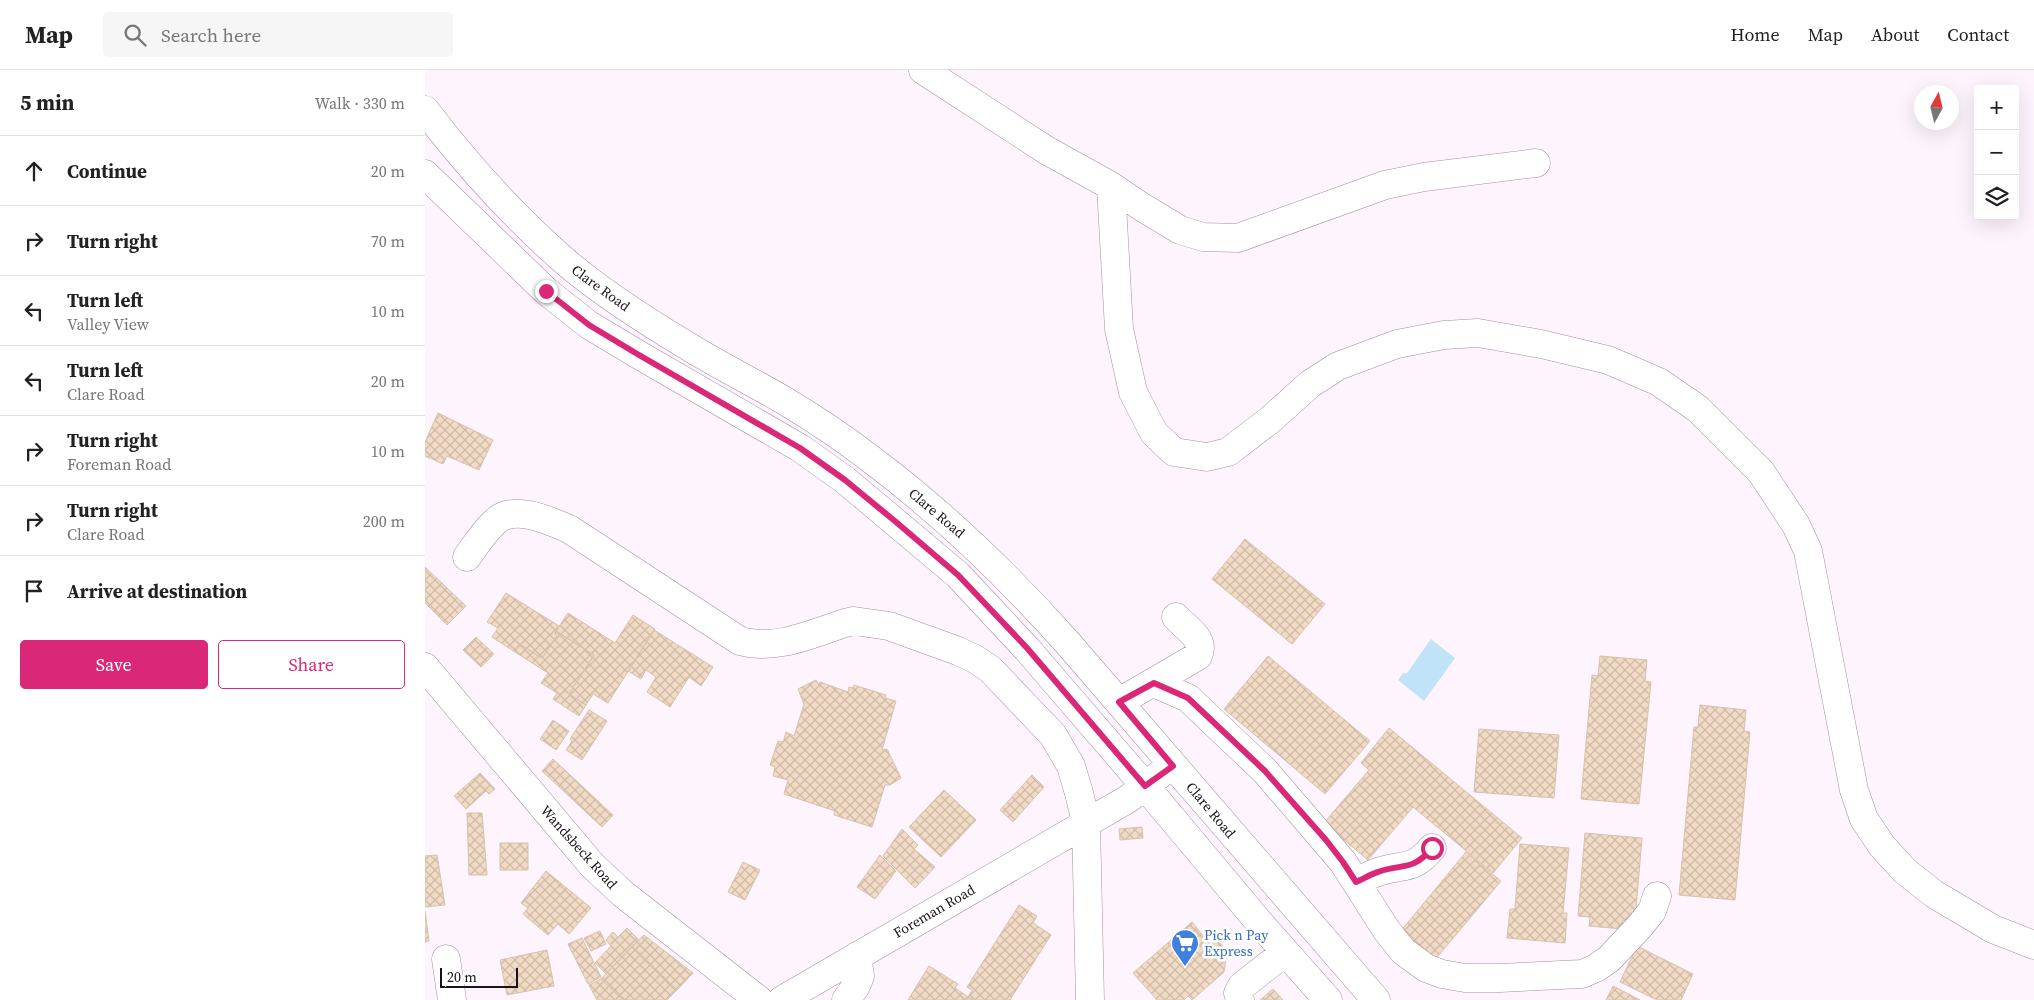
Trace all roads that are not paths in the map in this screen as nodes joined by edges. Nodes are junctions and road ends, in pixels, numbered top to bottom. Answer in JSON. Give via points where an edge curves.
{"nodes":[{"id":1,"x":923,"y":70,"type":"edge"},
{"id":2,"x":425,"y":110,"type":"edge"},
{"id":3,"x":1536,"y":163,"type":"dead end"},
{"id":4,"x":425,"y":174,"type":"edge"},
{"id":5,"x":1111,"y":186,"type":"junction"},
{"id":6,"x":467,"y":557,"type":"dead end"},
{"id":7,"x":1176,"y":617,"type":"dead end"},
{"id":8,"x":425,"y":667,"type":"edge"},
{"id":9,"x":1154,"y":683,"type":"junction"},
{"id":10,"x":1119,"y":702,"type":"junction"},
{"id":11,"x":1173,"y":766,"type":"junction"},
{"id":12,"x":1145,"y":786,"type":"junction"},
{"id":13,"x":1086,"y":822,"type":"junction"},
{"id":14,"x":1432,"y":848,"type":"dead end"},
{"id":15,"x":1356,"y":882,"type":"junction"},
{"id":16,"x":1657,"y":896,"type":"dead end"},
{"id":17,"x":2034,"y":945,"type":"edge"},
{"id":18,"x":1285,"y":952,"type":"junction"},
{"id":19,"x":857,"y":956,"type":"junction"},
{"id":20,"x":446,"y":959,"type":"dead end"},
{"id":21,"x":452,"y":1000,"type":"edge"},
{"id":22,"x":759,"y":1000,"type":"edge"},
{"id":23,"x":783,"y":1000,"type":"edge"},
{"id":24,"x":846,"y":1000,"type":"edge"},
{"id":25,"x":1090,"y":1000,"type":"edge"},
{"id":26,"x":1239,"y":1000,"type":"edge"},
{"id":27,"x":1328,"y":1000,"type":"edge"},
{"id":28,"x":1376,"y":1000,"type":"edge"}],
"edges":[{"from":1,"to":5,"type":"street","via":[[1046,150]]},
{"from":2,"to":10,"type":"street","name":"Clare Road","via":[[456,151],[569,265],[686,345],[801,411],[927,502],[1025,595]]},
{"from":3,"to":5,"type":"street","via":[[1385,185],[1238,238],[1203,237],[1180,230]]},
{"from":4,"to":12,"type":"street","via":[[546,291],[589,325],[800,448],[845,480],[958,575],[1027,648]]},
{"from":5,"to":17,"type":"street","via":[[1119,329],[1133,392],[1154,433],[1174,452],[1207,457],[1228,452],[1310,384],[1338,366],[1397,344],[1444,335],[1478,333],[1608,360],[1659,382],[1698,409],[1761,472],[1796,525],[1808,551],[1854,790],[1864,819],[1882,846],[1905,871],[1934,894],[1993,929]]},
{"from":6,"to":13,"type":"street","via":[[496,520],[506,515],[524,514],[569,529],[740,641],[780,644],[853,621],[889,626],[958,650],[990,669],[1053,735],[1071,766]]},
{"from":7,"to":9,"type":"street","via":[[1200,642],[1201,649],[1198,656]]},
{"from":8,"to":22,"type":"street","name":"Wandsbeck Road","via":[[592,864],[623,894]]},
{"from":9,"to":10,"type":"street"},
{"from":9,"to":15,"type":"street","via":[[1188,698],[1265,771],[1326,840]]},
{"from":10,"to":11,"type":"street","name":"Clare Road"},
{"from":11,"to":12,"type":"street","name":"Foreman Road"},
{"from":11,"to":28,"type":"street","name":"Clare Road"},
{"from":12,"to":13,"type":"street","name":"Foreman Road"},
{"from":12,"to":18,"type":"street"},
{"from":13,"to":19,"type":"street","name":"Foreman Road"},
{"from":13,"to":25,"type":"street"},
{"from":14,"to":15,"type":"street","via":[[1417,862],[1379,871]]},
{"from":15,"to":16,"type":"street","via":[[1403,951],[1426,968],[1465,978],[1590,972],[1609,959],[1639,927],[1652,911]]},
{"from":18,"to":26,"type":"street","via":[[1242,986]]},
{"from":18,"to":27,"type":"street"},
{"from":19,"to":23,"type":"street","name":"Foreman Road"},
{"from":19,"to":24,"type":"street","via":[[860,976]]},
{"from":20,"to":21,"type":"street"}]}
